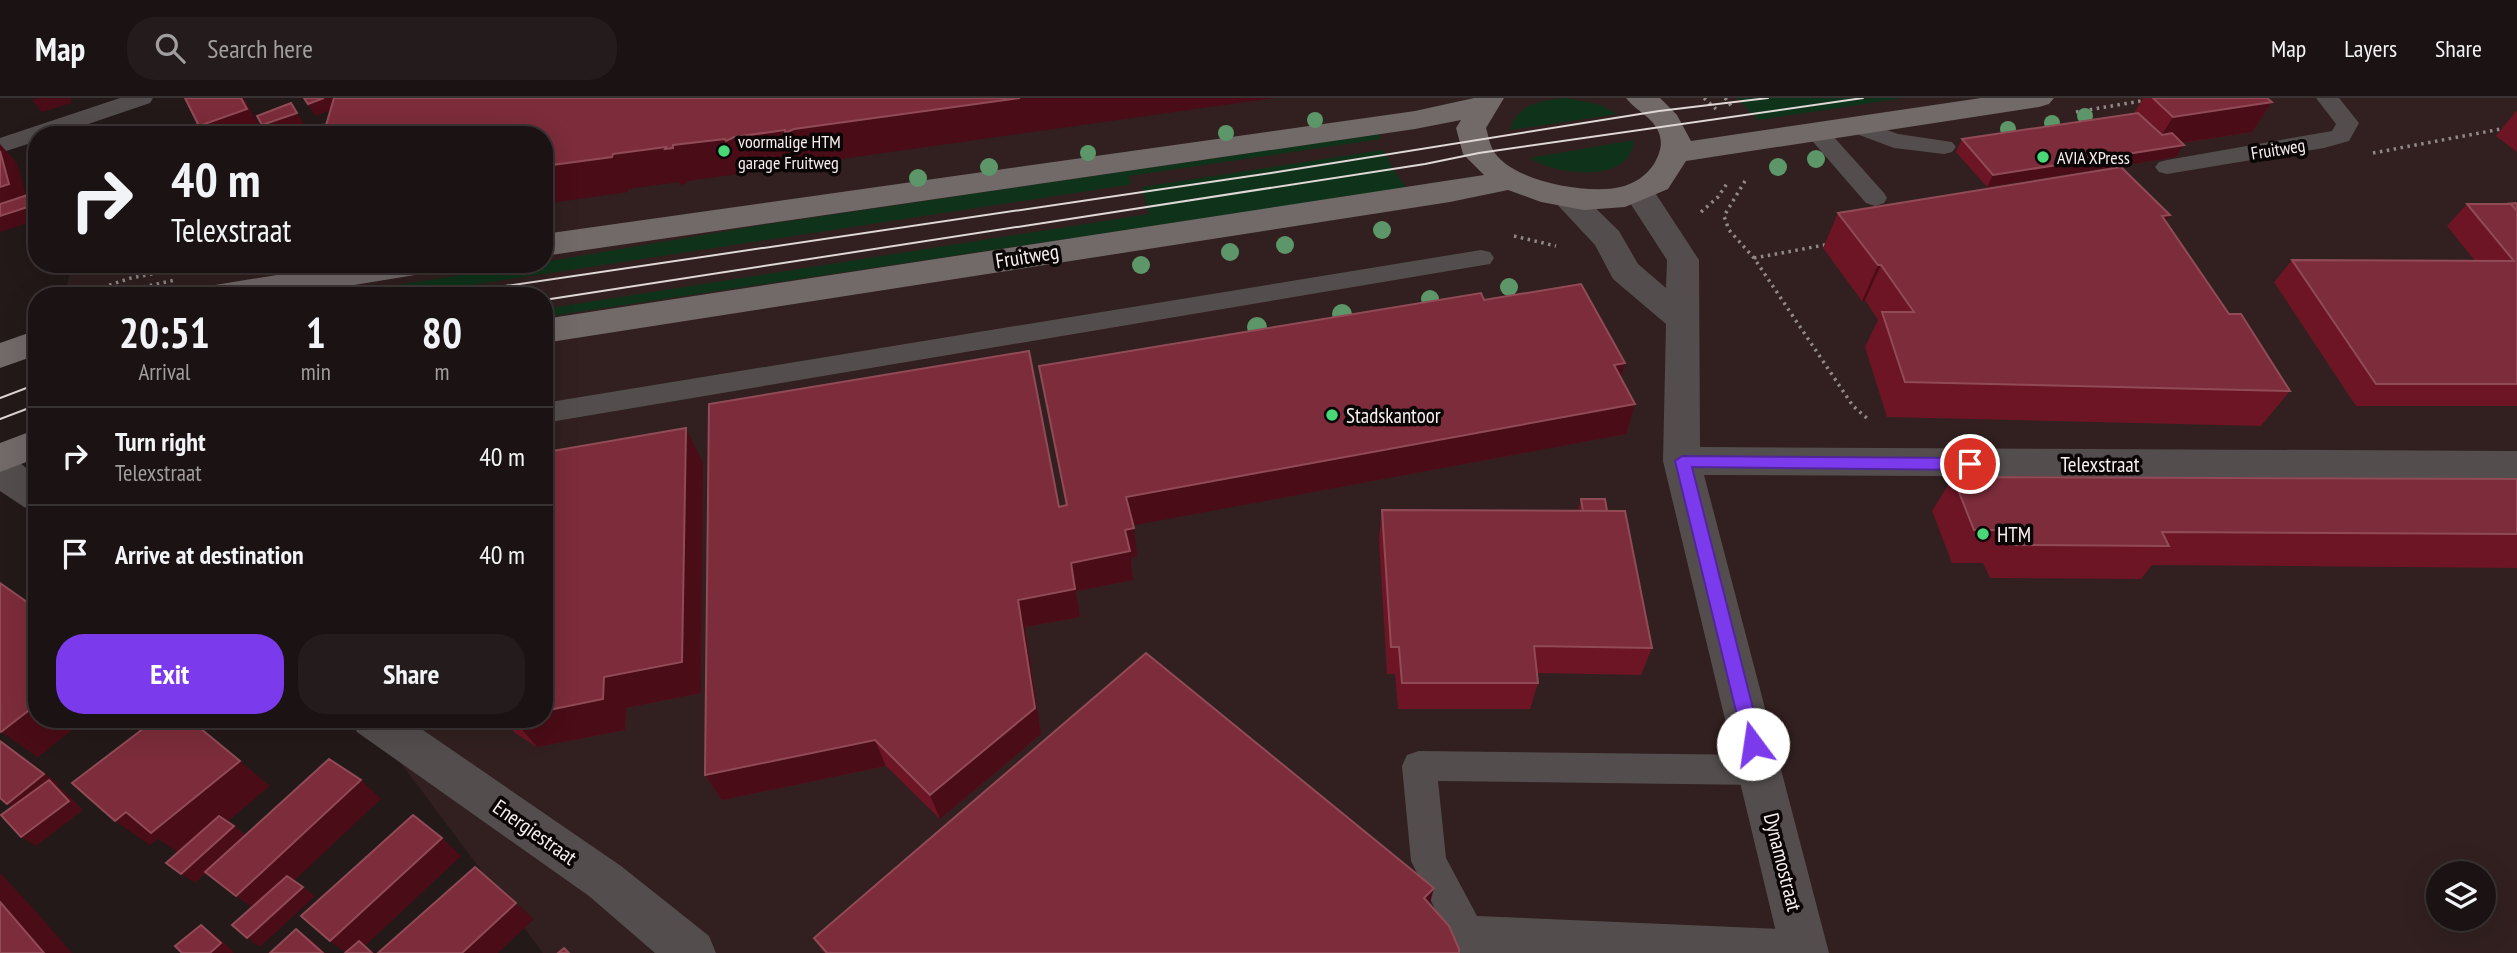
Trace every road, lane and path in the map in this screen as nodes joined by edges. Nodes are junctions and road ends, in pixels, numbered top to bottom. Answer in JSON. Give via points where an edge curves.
{"nodes":[{"id":1,"x":142,"y":98,"type":"edge"},
{"id":2,"x":1641,"y":98,"type":"edge"},
{"id":3,"x":1704,"y":98,"type":"edge"},
{"id":4,"x":2039,"y":98,"type":"edge"},
{"id":5,"x":2328,"y":98,"type":"edge"},
{"id":6,"x":1484,"y":103,"type":"edge"},
{"id":7,"x":1714,"y":106,"type":"dead end"},
{"id":8,"x":1854,"y":125,"type":"junction"},
{"id":9,"x":59,"y":126,"type":"edge"},
{"id":10,"x":1816,"y":131,"type":"junction"},
{"id":11,"x":28,"y":137,"type":"edge"},
{"id":12,"x":0,"y":146,"type":"edge"},
{"id":13,"x":1944,"y":147,"type":"dead end"},
{"id":14,"x":1676,"y":153,"type":"junction"},
{"id":15,"x":2167,"y":167,"type":"dead end"},
{"id":16,"x":1747,"y":177,"type":"dead end"},
{"id":17,"x":1510,"y":180,"type":"junction"},
{"id":18,"x":1639,"y":192,"type":"junction"},
{"id":19,"x":1875,"y":198,"type":"dead end"},
{"id":20,"x":1569,"y":200,"type":"junction"},
{"id":21,"x":553,"y":244,"type":"edge"},
{"id":22,"x":1481,"y":258,"type":"dead end"},
{"id":23,"x":159,"y":273,"type":"edge"},
{"id":24,"x":359,"y":273,"type":"edge"},
{"id":25,"x":104,"y":287,"type":"edge"},
{"id":26,"x":271,"y":287,"type":"edge"},
{"id":27,"x":1681,"y":318,"type":"junction"},
{"id":28,"x":553,"y":330,"type":"edge"},
{"id":29,"x":28,"y":345,"type":"edge"},
{"id":30,"x":0,"y":356,"type":"edge"},
{"id":31,"x":553,"y":411,"type":"edge"},
{"id":32,"x":1880,"y":422,"type":"dead end"},
{"id":33,"x":28,"y":447,"type":"edge"},
{"id":34,"x":0,"y":458,"type":"edge"},
{"id":35,"x":1682,"y":461,"type":"junction"},
{"id":36,"x":2517,"y":465,"type":"edge"},
{"id":37,"x":0,"y":467,"type":"edge"},
{"id":38,"x":28,"y":491,"type":"edge"},
{"id":39,"x":385,"y":728,"type":"edge"},
{"id":40,"x":1760,"y":770,"type":"junction"},
{"id":41,"x":1471,"y":943,"type":"edge"},
{"id":42,"x":1805,"y":950,"type":"edge"},
{"id":43,"x":692,"y":953,"type":"edge"}],
"edges":[{"from":1,"to":9,"type":"lane"},
{"from":2,"to":14,"type":"street","via":[[1670,125]]},
{"from":3,"to":7,"type":"path"},
{"from":4,"to":8,"type":"street"},
{"from":5,"to":15,"type":"lane","name":"Fruitweg","via":[[2348,123],[2341,136]]},
{"from":6,"to":17,"type":"street","via":[[1472,128],[1475,146],[1486,163]]},
{"from":6,"to":21,"type":"street","via":[[1415,120]]},
{"from":8,"to":10,"type":"street"},
{"from":8,"to":13,"type":"lane","via":[[1894,141]]},
{"from":10,"to":14,"type":"street"},
{"from":10,"to":19,"type":"lane"},
{"from":11,"to":12,"type":"lane"},
{"from":14,"to":18,"type":"street","via":[[1665,175]]},
{"from":16,"to":32,"type":"path","via":[[1724,216],[1729,230],[1754,258],[1853,406]]},
{"from":17,"to":20,"type":"street"},
{"from":17,"to":28,"type":"street","name":"Fruitweg"},
{"from":18,"to":20,"type":"street","via":[[1606,200]]},
{"from":18,"to":27,"type":"street","name":"Dynamostraat","via":[[1683,260]]},
{"from":20,"to":27,"type":"street","via":[[1608,239],[1625,271]]},
{"from":22,"to":31,"type":"lane"},
{"from":23,"to":25,"type":"path"},
{"from":24,"to":26,"type":"street"},
{"from":27,"to":35,"type":"street","name":"Dynamostraat"},
{"from":29,"to":30,"type":"street"},
{"from":33,"to":34,"type":"street"},
{"from":35,"to":36,"type":"street","name":"Telexstraat"},
{"from":35,"to":40,"type":"street","name":"Dynamostraat"},
{"from":37,"to":38,"type":"street"},
{"from":39,"to":43,"type":"street","name":"Energiestraat","via":[[606,881]]},
{"from":40,"to":41,"type":"lane","via":[[1419,766],[1429,861]]},
{"from":40,"to":42,"type":"street","name":"Dynamostraat"},
{"from":41,"to":42,"type":"lane"}]}
